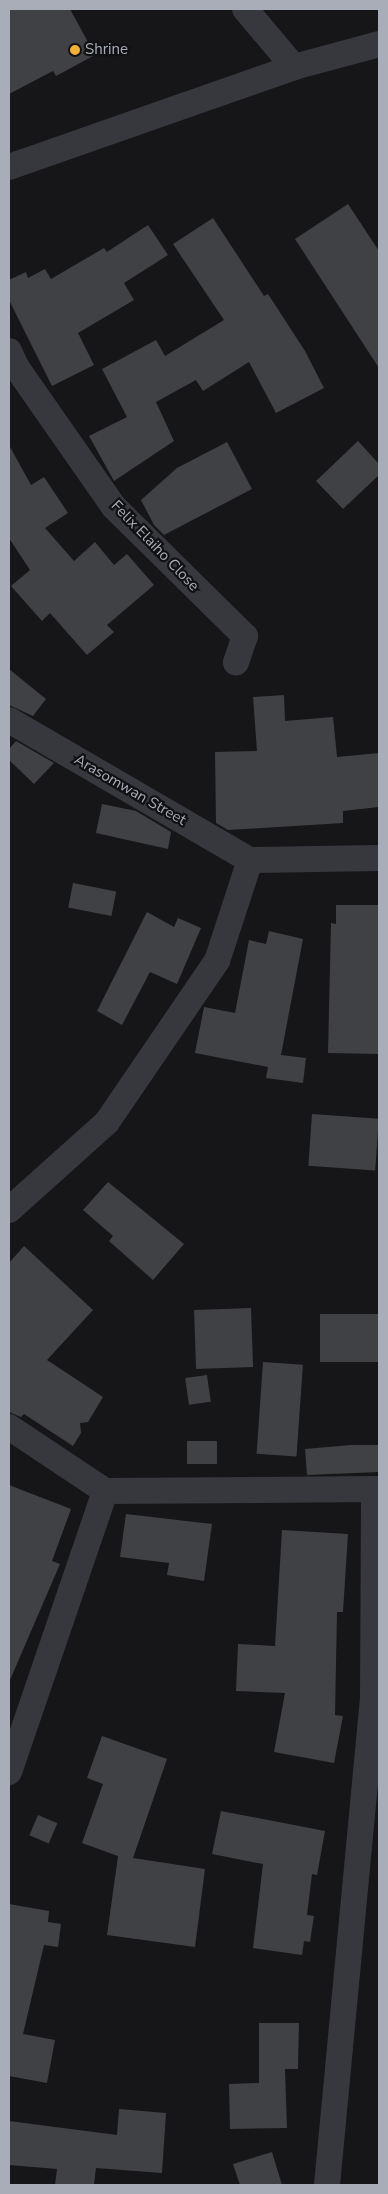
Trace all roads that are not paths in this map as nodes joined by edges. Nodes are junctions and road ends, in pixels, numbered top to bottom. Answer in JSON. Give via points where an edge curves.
{"nodes":[{"id":1,"x":245,"y":9,"type":"edge"},
{"id":2,"x":379,"y":44,"type":"edge"},
{"id":3,"x":294,"y":67,"type":"junction"},
{"id":4,"x":9,"y":167,"type":"edge"},
{"id":5,"x":9,"y":351,"type":"edge"},
{"id":6,"x":236,"y":662,"type":"dead end"},
{"id":7,"x":9,"y":720,"type":"edge"},
{"id":8,"x":379,"y":858,"type":"edge"},
{"id":9,"x":250,"y":860,"type":"junction"},
{"id":10,"x":9,"y":1210,"type":"edge"},
{"id":11,"x":9,"y":1427,"type":"edge"},
{"id":12,"x":377,"y":1489,"type":"edge"},
{"id":13,"x":105,"y":1491,"type":"junction"},
{"id":14,"x":9,"y":1772,"type":"edge"},
{"id":15,"x":327,"y":2185,"type":"edge"}],
"edges":[{"from":1,"to":3,"type":"street"},
{"from":2,"to":3,"type":"street"},
{"from":3,"to":4,"type":"street"},
{"from":5,"to":6,"type":"street","name":"Felix Elaiho Close","via":[[114,507],[245,636]]},
{"from":7,"to":9,"type":"street","name":"Arasomwan Street"},
{"from":8,"to":9,"type":"street"},
{"from":9,"to":10,"type":"street","via":[[217,961],[112,1115]]},
{"from":11,"to":13,"type":"street"},
{"from":12,"to":13,"type":"street"},
{"from":12,"to":15,"type":"street","via":[[373,1694]]},
{"from":13,"to":14,"type":"street"}]}
